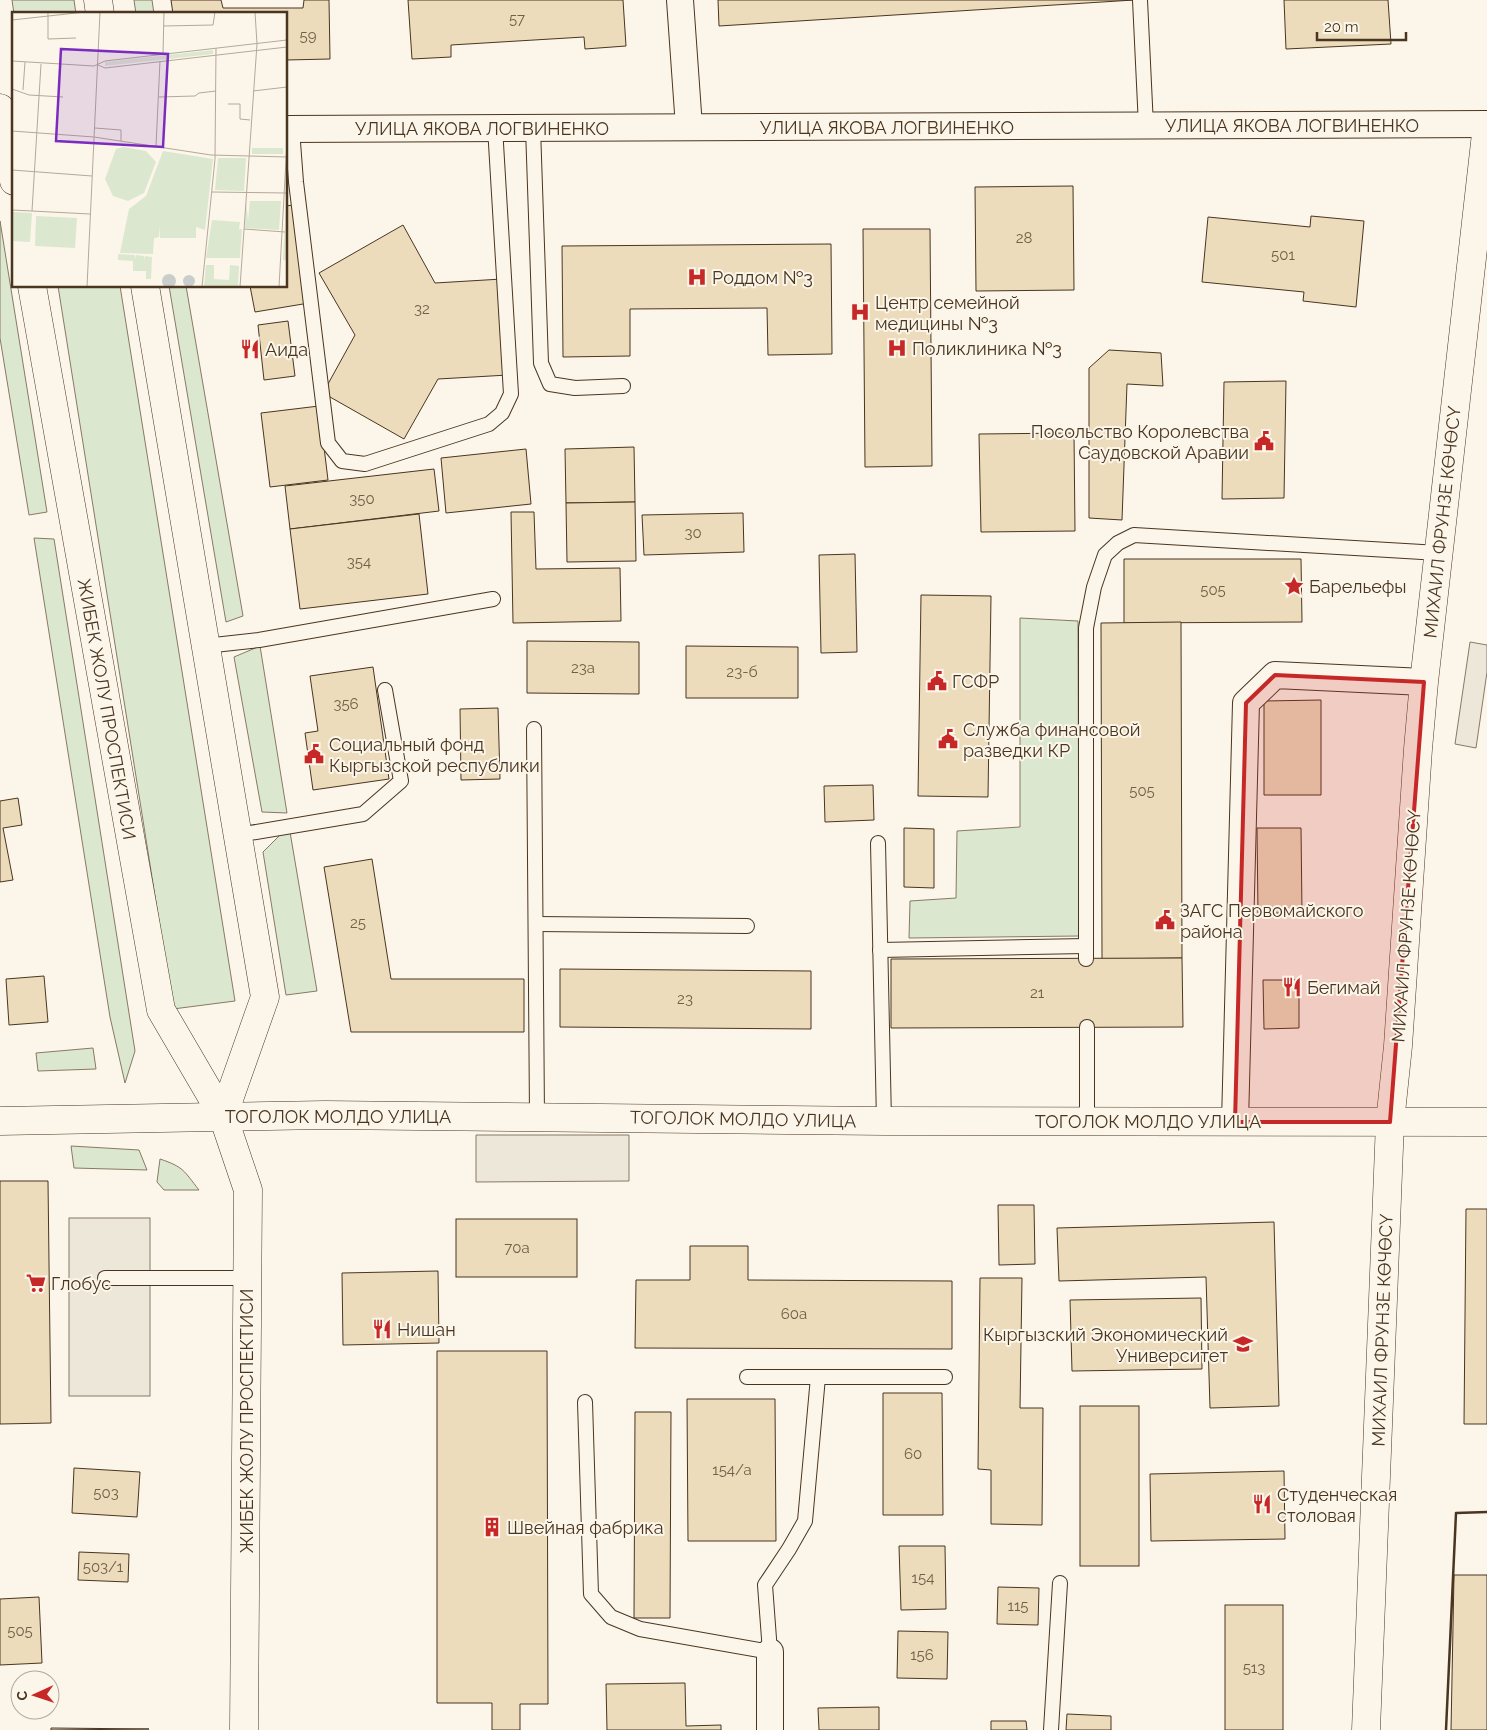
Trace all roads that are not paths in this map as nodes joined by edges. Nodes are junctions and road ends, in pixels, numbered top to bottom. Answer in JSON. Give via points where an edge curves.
{"nodes":[{"id":1,"x":680,"y":0,"type":"edge"},
{"id":2,"x":1140,"y":0,"type":"edge"},
{"id":3,"x":0,"y":108,"type":"edge"},
{"id":4,"x":1487,"y":124,"type":"edge"},
{"id":5,"x":1146,"y":126,"type":"junction"},
{"id":6,"x":689,"y":127,"type":"junction"},
{"id":7,"x":495,"y":128,"type":"junction"},
{"id":8,"x":533,"y":128,"type":"junction"},
{"id":9,"x":289,"y":129,"type":"edge"},
{"id":10,"x":12,"y":170,"type":"edge"},
{"id":11,"x":32,"y":288,"type":"edge"},
{"id":12,"x":144,"y":288,"type":"edge"},
{"id":13,"x":623,"y":386,"type":"dead end"},
{"id":14,"x":1439,"y":554,"type":"junction"},
{"id":15,"x":493,"y":599,"type":"dead end"},
{"id":16,"x":206,"y":646,"type":"junction"},
{"id":17,"x":1424,"y":682,"type":"junction"},
{"id":18,"x":385,"y":690,"type":"dead end"},
{"id":19,"x":534,"y":729,"type":"dead end"},
{"id":20,"x":238,"y":835,"type":"junction"},
{"id":21,"x":878,"y":843,"type":"dead end"},
{"id":22,"x":536,"y":924,"type":"junction"},
{"id":23,"x":747,"y":926,"type":"dead end"},
{"id":24,"x":880,"y":950,"type":"junction"},
{"id":25,"x":1087,"y":1027,"type":"dead end"},
{"id":26,"x":223,"y":1116,"type":"junction"},
{"id":27,"x":537,"y":1117,"type":"junction"},
{"id":28,"x":0,"y":1121,"type":"edge"},
{"id":29,"x":884,"y":1121,"type":"junction"},
{"id":30,"x":1087,"y":1121,"type":"junction"},
{"id":31,"x":1235,"y":1122,"type":"junction"},
{"id":32,"x":1390,"y":1122,"type":"junction"},
{"id":33,"x":1487,"y":1122,"type":"edge"},
{"id":34,"x":105,"y":1278,"type":"dead end"},
{"id":35,"x":247,"y":1278,"type":"junction"},
{"id":36,"x":747,"y":1377,"type":"dead end"},
{"id":37,"x":818,"y":1377,"type":"junction"},
{"id":38,"x":946,"y":1377,"type":"dead end"},
{"id":39,"x":585,"y":1402,"type":"dead end"},
{"id":40,"x":1060,"y":1582,"type":"dead end"},
{"id":41,"x":770,"y":1652,"type":"junction"},
{"id":42,"x":244,"y":1730,"type":"edge"},
{"id":43,"x":770,"y":1730,"type":"edge"},
{"id":44,"x":1051,"y":1730,"type":"edge"},
{"id":45,"x":1366,"y":1730,"type":"edge"}],
"edges":[{"from":1,"to":6,"type":"street"},
{"from":2,"to":5,"type":"lane"},
{"from":3,"to":10,"type":"main road"},
{"from":4,"to":5,"type":"street","name":"УЛИЦА ЯКОВА ЛОГВИНЕНКО"},
{"from":4,"to":14,"type":"main road","name":"МИХАИЛ ФРУНЗЕ КӨЧӨСҮ"},
{"from":5,"to":6,"type":"street","name":"УЛИЦА ЯКОВА ЛОГВИНЕНКО"},
{"from":6,"to":8,"type":"street","name":"УЛИЦА ЯКОВА ЛОГВИНЕНКО"},
{"from":7,"to":8,"type":"street","name":"УЛИЦА ЯКОВА ЛОГВИНЕНКО"},
{"from":7,"to":9,"type":"street","name":"УЛИЦА ЯКОВА ЛОГВИНЕНКО"},
{"from":7,"to":9,"type":"lane","via":[[511,394],[502,413],[489,424],[365,464],[342,461],[328,443]]},
{"from":8,"to":13,"type":"lane","via":[[541,363],[550,384],[575,388]]},
{"from":11,"to":26,"type":"main road","name":"ЖИБЕК ЖОЛУ ПРОСПЕКТИСИ","via":[[161,1010]]},
{"from":12,"to":16,"type":"main road"},
{"from":14,"to":17,"type":"main road","name":"МИХАИЛ ФРУНЗЕ КӨЧӨСҮ"},
{"from":14,"to":24,"type":"lane","via":[[1134,536],[1118,543],[1105,555],[1086,628],[1086,953]]},
{"from":15,"to":16,"type":"lane","via":[[259,640]]},
{"from":16,"to":20,"type":"main road"},
{"from":17,"to":31,"type":"street","via":[[1275,675],[1246,702]]},
{"from":17,"to":32,"type":"main road","name":"МИХАИЛ ФРУНЗЕ КӨЧӨСҮ"},
{"from":18,"to":20,"type":"lane","via":[[400,781],[363,814]]},
{"from":19,"to":22,"type":"lane"},
{"from":20,"to":26,"type":"main road","via":[[265,997]]},
{"from":21,"to":24,"type":"lane"},
{"from":22,"to":23,"type":"lane"},
{"from":22,"to":27,"type":"lane"},
{"from":24,"to":29,"type":"lane"},
{"from":25,"to":30,"type":"lane"},
{"from":26,"to":27,"type":"main road","name":"ТОГОЛОК МОЛДО УЛИЦА"},
{"from":26,"to":28,"type":"main road","name":"ТОГОЛОК МОЛДО УЛИЦА"},
{"from":26,"to":35,"type":"main road","name":"ЖИБЕК ЖОЛУ ПРОСПЕКТИСИ","via":[[248,1190]]},
{"from":27,"to":29,"type":"main road","name":"ТОГОЛОК МОЛДО УЛИЦА"},
{"from":29,"to":30,"type":"main road","name":"ТОГОЛОК МОЛДО УЛИЦА"},
{"from":30,"to":31,"type":"main road","name":"ТОГОЛОК МОЛДО УЛИЦА"},
{"from":31,"to":32,"type":"main road","name":"ТОГОЛОК МОЛДО УЛИЦА"},
{"from":32,"to":33,"type":"main road","name":"ТОГОЛОК МОЛДО УЛИЦА"},
{"from":32,"to":45,"type":"main road","name":"МИХАИЛ ФРУНЗЕ КӨЧӨСҮ"},
{"from":34,"to":35,"type":"lane"},
{"from":35,"to":42,"type":"main road","name":"ЖИБЕК ЖОЛУ ПРОСПЕКТИСИ"},
{"from":36,"to":37,"type":"lane"},
{"from":37,"to":38,"type":"lane"},
{"from":37,"to":41,"type":"lane","via":[[805,1521],[765,1585]]},
{"from":39,"to":41,"type":"lane","via":[[591,1594],[611,1617],[640,1629]]},
{"from":40,"to":44,"type":"lane"},
{"from":41,"to":43,"type":"street"}]}
